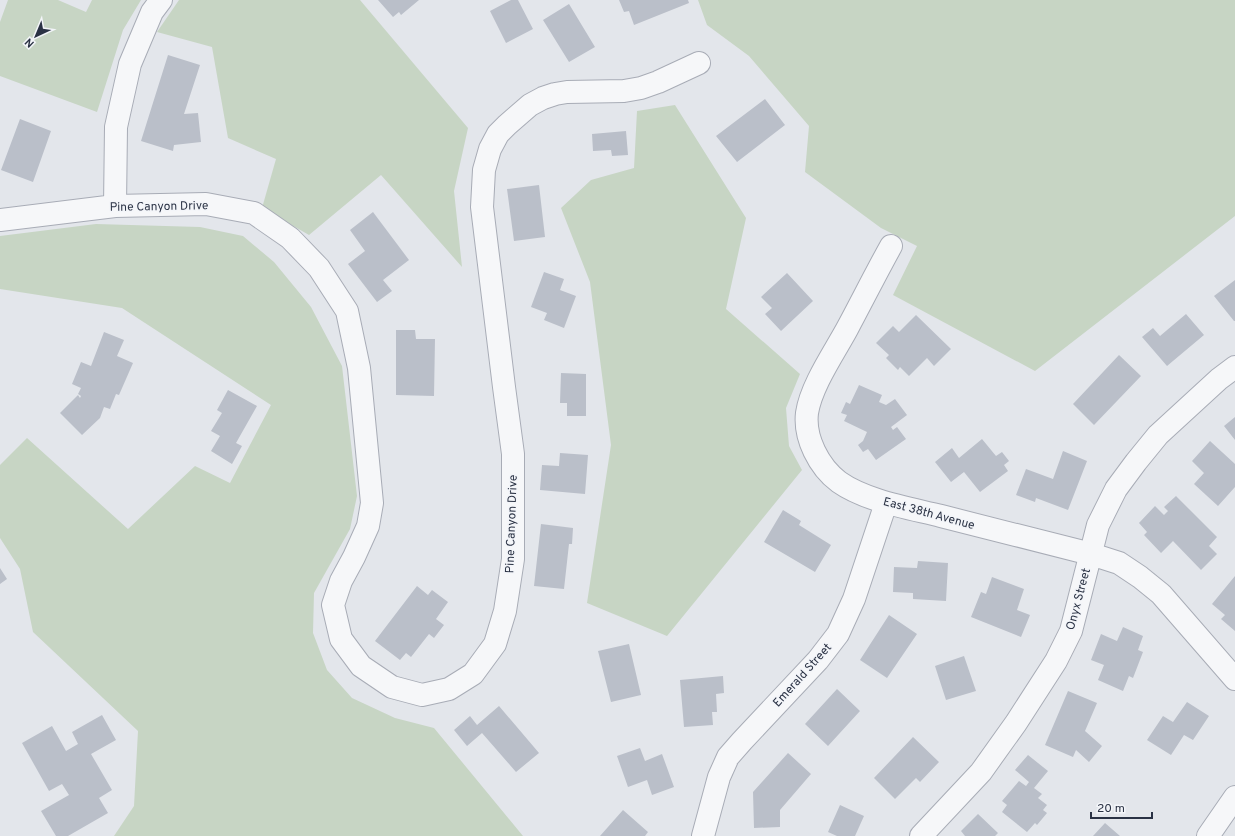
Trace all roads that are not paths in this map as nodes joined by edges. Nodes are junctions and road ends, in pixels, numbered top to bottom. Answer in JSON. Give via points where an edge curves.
{"nodes":[{"id":1,"x":160,"y":0,"type":"edge"},
{"id":2,"x":699,"y":63,"type":"dead end"},
{"id":3,"x":115,"y":206,"type":"junction"},
{"id":4,"x":0,"y":220,"type":"edge"},
{"id":5,"x":891,"y":246,"type":"dead end"},
{"id":6,"x":1235,"y":367,"type":"edge"},
{"id":7,"x":886,"y":503,"type":"junction"},
{"id":8,"x":1091,"y":554,"type":"junction"},
{"id":9,"x":1235,"y":679,"type":"edge"},
{"id":10,"x":1235,"y":797,"type":"edge"},
{"id":11,"x":703,"y":836,"type":"edge"},
{"id":12,"x":921,"y":836,"type":"edge"},
{"id":13,"x":1208,"y":836,"type":"edge"}],
"edges":[{"from":1,"to":3,"type":"street","via":[[152,12],[130,64],[116,128]]},
{"from":2,"to":3,"type":"street","name":"Pine Canyon Drive","via":[[641,88],[624,91],[567,92],[543,98],[530,105],[506,125],[490,149],[484,170],[482,207],[513,454],[513,559],[505,612],[495,644],[473,674],[449,689],[422,694],[392,687],[361,666],[341,640],[333,605],[341,581],[368,526],[372,503],[359,368],[347,311],[320,268],[290,238],[254,213],[206,204]]},
{"from":3,"to":4,"type":"street","name":"Pine Canyon Drive"},
{"from":5,"to":7,"type":"street","name":"East 38th Avenue","via":[[820,377],[807,413],[811,443],[826,470],[848,488]]},
{"from":6,"to":8,"type":"street","name":"Onyx Street","via":[[1158,435],[1136,462],[1116,489],[1098,525]]},
{"from":7,"to":8,"type":"street","name":"East 38th Avenue"},
{"from":7,"to":11,"type":"street","name":"Emerald Street","via":[[854,599],[838,634],[818,660],[728,757],[719,777]]},
{"from":8,"to":9,"type":"street","name":"East 38th Avenue","via":[[1119,563],[1161,594]]},
{"from":8,"to":12,"type":"street","name":"Onyx Street","via":[[1071,631],[1056,661],[981,772]]},
{"from":10,"to":13,"type":"street"}]}
